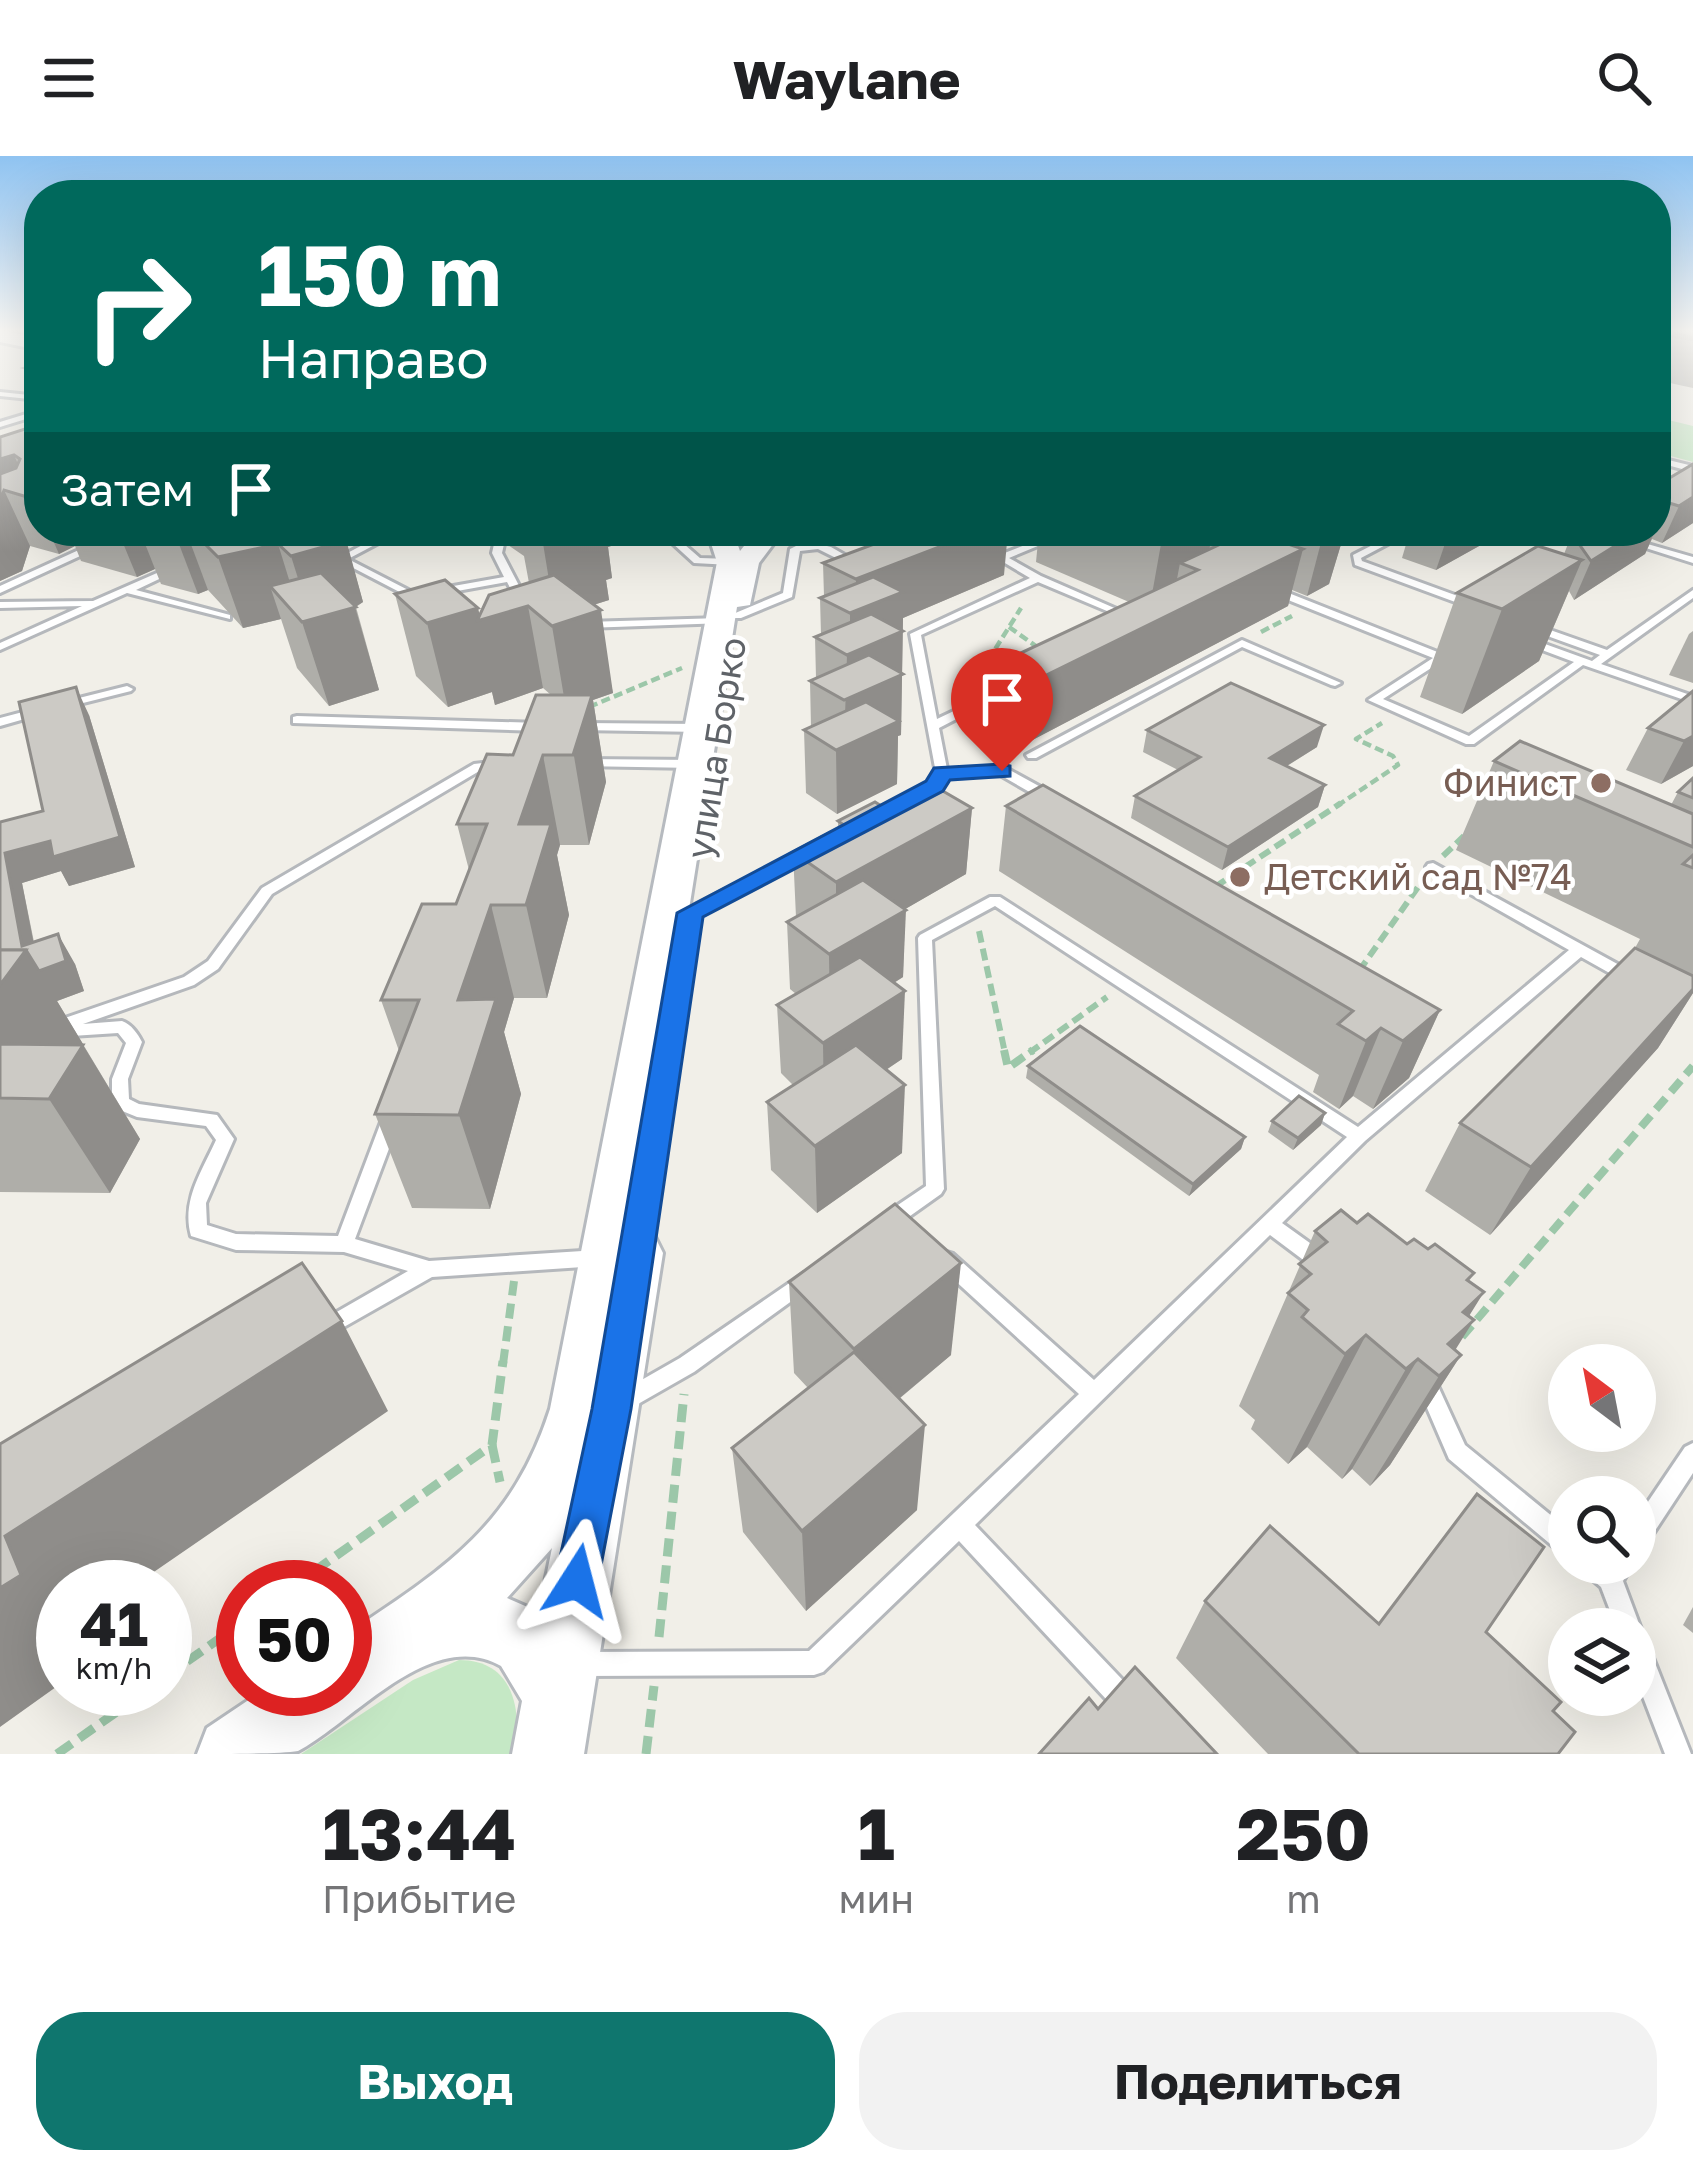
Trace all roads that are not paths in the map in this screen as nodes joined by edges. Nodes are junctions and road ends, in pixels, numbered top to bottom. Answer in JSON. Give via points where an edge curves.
{"nodes":[{"id":1,"x":95,"y":546,"type":"edge"},
{"id":2,"x":367,"y":546,"type":"edge"},
{"id":3,"x":499,"y":546,"type":"edge"},
{"id":4,"x":680,"y":546,"type":"edge"},
{"id":5,"x":725,"y":546,"type":"edge"},
{"id":6,"x":758,"y":546,"type":"edge"},
{"id":7,"x":800,"y":546,"type":"edge"},
{"id":8,"x":821,"y":546,"type":"edge"},
{"id":9,"x":983,"y":546,"type":"edge"},
{"id":10,"x":1030,"y":546,"type":"edge"},
{"id":11,"x":1378,"y":546,"type":"edge"},
{"id":12,"x":1656,"y":546,"type":"edge"},
{"id":13,"x":1002,"y":557,"type":"junction"},
{"id":14,"x":192,"y":560,"type":"edge"},
{"id":15,"x":1693,"y":560,"type":"edge"},
{"id":16,"x":731,"y":562,"type":"junction"},
{"id":17,"x":873,"y":573,"type":"edge"},
{"id":18,"x":508,"y":579,"type":"junction"},
{"id":19,"x":1042,"y":579,"type":"junction"},
{"id":20,"x":1256,"y":584,"type":"edge"},
{"id":21,"x":0,"y":590,"type":"edge"},
{"id":22,"x":126,"y":590,"type":"junction"},
{"id":23,"x":1693,"y":593,"type":"edge"},
{"id":24,"x":98,"y":603,"type":"junction"},
{"id":25,"x":0,"y":605,"type":"edge"},
{"id":26,"x":1474,"y":605,"type":"edge"},
{"id":27,"x":529,"y":606,"type":"edge"},
{"id":28,"x":226,"y":617,"type":"dead end"},
{"id":29,"x":729,"y":619,"type":"junction"},
{"id":30,"x":1516,"y":621,"type":"edge"},
{"id":31,"x":575,"y":625,"type":"edge"},
{"id":32,"x":1124,"y":633,"type":"edge"},
{"id":33,"x":1507,"y":634,"type":"edge"},
{"id":34,"x":0,"y":647,"type":"edge"},
{"id":35,"x":1457,"y":647,"type":"dead end"},
{"id":36,"x":1608,"y":654,"type":"junction"},
{"id":37,"x":1441,"y":657,"type":"junction"},
{"id":38,"x":1064,"y":662,"type":"edge"},
{"id":39,"x":1587,"y":663,"type":"junction"},
{"id":40,"x":1335,"y":683,"type":"dead end"},
{"id":41,"x":127,"y":689,"type":"dead end"},
{"id":42,"x":1693,"y":700,"type":"edge"},
{"id":43,"x":297,"y":720,"type":"dead end"},
{"id":44,"x":0,"y":722,"type":"edge"},
{"id":45,"x":933,"y":726,"type":"junction"},
{"id":46,"x":541,"y":727,"type":"junction"},
{"id":47,"x":534,"y":745,"type":"edge"},
{"id":48,"x":698,"y":746,"type":"junction"},
{"id":49,"x":1033,"y":754,"type":"dead end"},
{"id":50,"x":573,"y":763,"type":"edge"},
{"id":51,"x":511,"y":764,"type":"edge"},
{"id":52,"x":942,"y":773,"type":"junction"},
{"id":53,"x":894,"y":807,"type":"edge"},
{"id":54,"x":1073,"y":812,"type":"edge"},
{"id":55,"x":833,"y":839,"type":"edge"},
{"id":56,"x":1433,"y":867,"type":"road end"},
{"id":57,"x":690,"y":913,"type":"junction"},
{"id":58,"x":1579,"y":950,"type":"junction"},
{"id":59,"x":1636,"y":981,"type":"edge"},
{"id":60,"x":394,"y":1112,"type":"edge"},
{"id":61,"x":1359,"y":1136,"type":"junction"},
{"id":62,"x":1269,"y":1224,"type":"junction"},
{"id":63,"x":877,"y":1229,"type":"edge"},
{"id":64,"x":912,"y":1230,"type":"junction"},
{"id":65,"x":344,"y":1244,"type":"junction"},
{"id":66,"x":607,"y":1258,"type":"junction"},
{"id":67,"x":429,"y":1269,"type":"junction"},
{"id":68,"x":820,"y":1270,"type":"edge"},
{"id":69,"x":1342,"y":1278,"type":"edge"},
{"id":70,"x":307,"y":1340,"type":"edge"},
{"id":71,"x":1420,"y":1370,"type":"edge"},
{"id":72,"x":1094,"y":1394,"type":"junction"},
{"id":73,"x":611,"y":1409,"type":"junction"},
{"id":74,"x":1693,"y":1454,"type":"edge"},
{"id":75,"x":1656,"y":1510,"type":"edge"},
{"id":76,"x":959,"y":1525,"type":"junction"},
{"id":77,"x":1548,"y":1528,"type":"edge"},
{"id":78,"x":406,"y":1634,"type":"junction"},
{"id":79,"x":372,"y":1657,"type":"edge"},
{"id":80,"x":1656,"y":1698,"type":"edge"},
{"id":81,"x":556,"y":1706,"type":"edge"},
{"id":82,"x":287,"y":1716,"type":"edge"},
{"id":83,"x":1144,"y":1721,"type":"edge"},
{"id":84,"x":233,"y":1754,"type":"edge"},
{"id":85,"x":1678,"y":1754,"type":"edge"}],
"edges":[{"from":1,"to":21,"type":"lane"},
{"from":2,"to":18,"type":"lane","via":[[341,559],[413,596]]},
{"from":3,"to":18,"type":"lane"},
{"from":4,"to":16,"type":"lane","via":[[697,561]]},
{"from":5,"to":16,"type":"main road","name":"улица Борко"},
{"from":6,"to":29,"type":"main road","name":"улица Борко"},
{"from":7,"to":29,"type":"lane","via":[[788,595]]},
{"from":8,"to":17,"type":"lane"},
{"from":9,"to":13,"type":"lane"},
{"from":10,"to":13,"type":"lane"},
{"from":11,"to":26,"type":"lane","via":[[1358,563]]},
{"from":12,"to":15,"type":"lane"},
{"from":13,"to":19,"type":"lane"},
{"from":14,"to":22,"type":"lane"},
{"from":16,"to":29,"type":"main road","name":"улица Борко"},
{"from":18,"to":27,"type":"lane"},
{"from":19,"to":32,"type":"lane","via":[[1144,623]]},
{"from":19,"to":45,"type":"lane","via":[[915,634]]},
{"from":20,"to":37,"type":"lane"},
{"from":22,"to":24,"type":"lane"},
{"from":22,"to":28,"type":"lane"},
{"from":23,"to":36,"type":"lane"},
{"from":24,"to":25,"type":"lane"},
{"from":24,"to":34,"type":"lane"},
{"from":29,"to":31,"type":"lane"},
{"from":29,"to":48,"type":"main road","name":"улица Борко"},
{"from":29,"to":57,"type":"main road","name":"улица Борко"},
{"from":30,"to":36,"type":"lane"},
{"from":33,"to":39,"type":"lane"},
{"from":35,"to":37,"type":"lane"},
{"from":36,"to":39,"type":"lane"},
{"from":37,"to":39,"type":"lane","via":[[1374,700],[1470,741]]},
{"from":38,"to":45,"type":"lane"},
{"from":39,"to":42,"type":"lane"},
{"from":40,"to":49,"type":"lane","via":[[1242,643]]},
{"from":41,"to":44,"type":"lane"},
{"from":43,"to":46,"type":"lane"},
{"from":45,"to":52,"type":"lane"},
{"from":46,"to":47,"type":"lane"},
{"from":46,"to":48,"type":"lane"},
{"from":48,"to":50,"type":"lane"},
{"from":48,"to":66,"type":"main road","name":"улица Борко"},
{"from":51,"to":65,"type":"lane","via":[[478,767],[267,891],[213,965],[189,981],[34,1034],[122,1027],[134,1042],[120,1078],[122,1103],[211,1120],[225,1139],[197,1203],[198,1230],[236,1242]]},
{"from":52,"to":53,"type":"lane"},
{"from":52,"to":54,"type":"lane","via":[[1002,771]]},
{"from":55,"to":57,"type":"lane"},
{"from":56,"to":58,"type":"lane"},
{"from":57,"to":73,"type":"main road","name":"улица Борко"},
{"from":58,"to":59,"type":"lane"},
{"from":58,"to":61,"type":"lane"},
{"from":60,"to":65,"type":"lane"},
{"from":61,"to":62,"type":"lane"},
{"from":61,"to":64,"type":"lane","via":[[995,900],[926,938],[935,1189]]},
{"from":62,"to":69,"type":"lane"},
{"from":62,"to":72,"type":"lane"},
{"from":63,"to":64,"type":"lane"},
{"from":64,"to":72,"type":"lane"},
{"from":65,"to":67,"type":"lane"},
{"from":66,"to":67,"type":"lane"},
{"from":66,"to":78,"type":"main road","name":"улица Борко","via":[[580,1409],[536,1517],[514,1547]]},
{"from":67,"to":70,"type":"lane"},
{"from":68,"to":73,"type":"lane"},
{"from":71,"to":77,"type":"lane","via":[[1457,1452]]},
{"from":72,"to":76,"type":"lane"},
{"from":73,"to":81,"type":"main road","name":"улица Борко"},
{"from":74,"to":75,"type":"lane"},
{"from":76,"to":81,"type":"lane","via":[[814,1663],[656,1666]]},
{"from":76,"to":83,"type":"lane"},
{"from":78,"to":79,"type":"main road","name":"улица Борко"},
{"from":78,"to":81,"type":"main road","via":[[472,1623],[507,1631],[537,1654]]},
{"from":80,"to":85,"type":"lane"},
{"from":82,"to":84,"type":"main road"}]}
